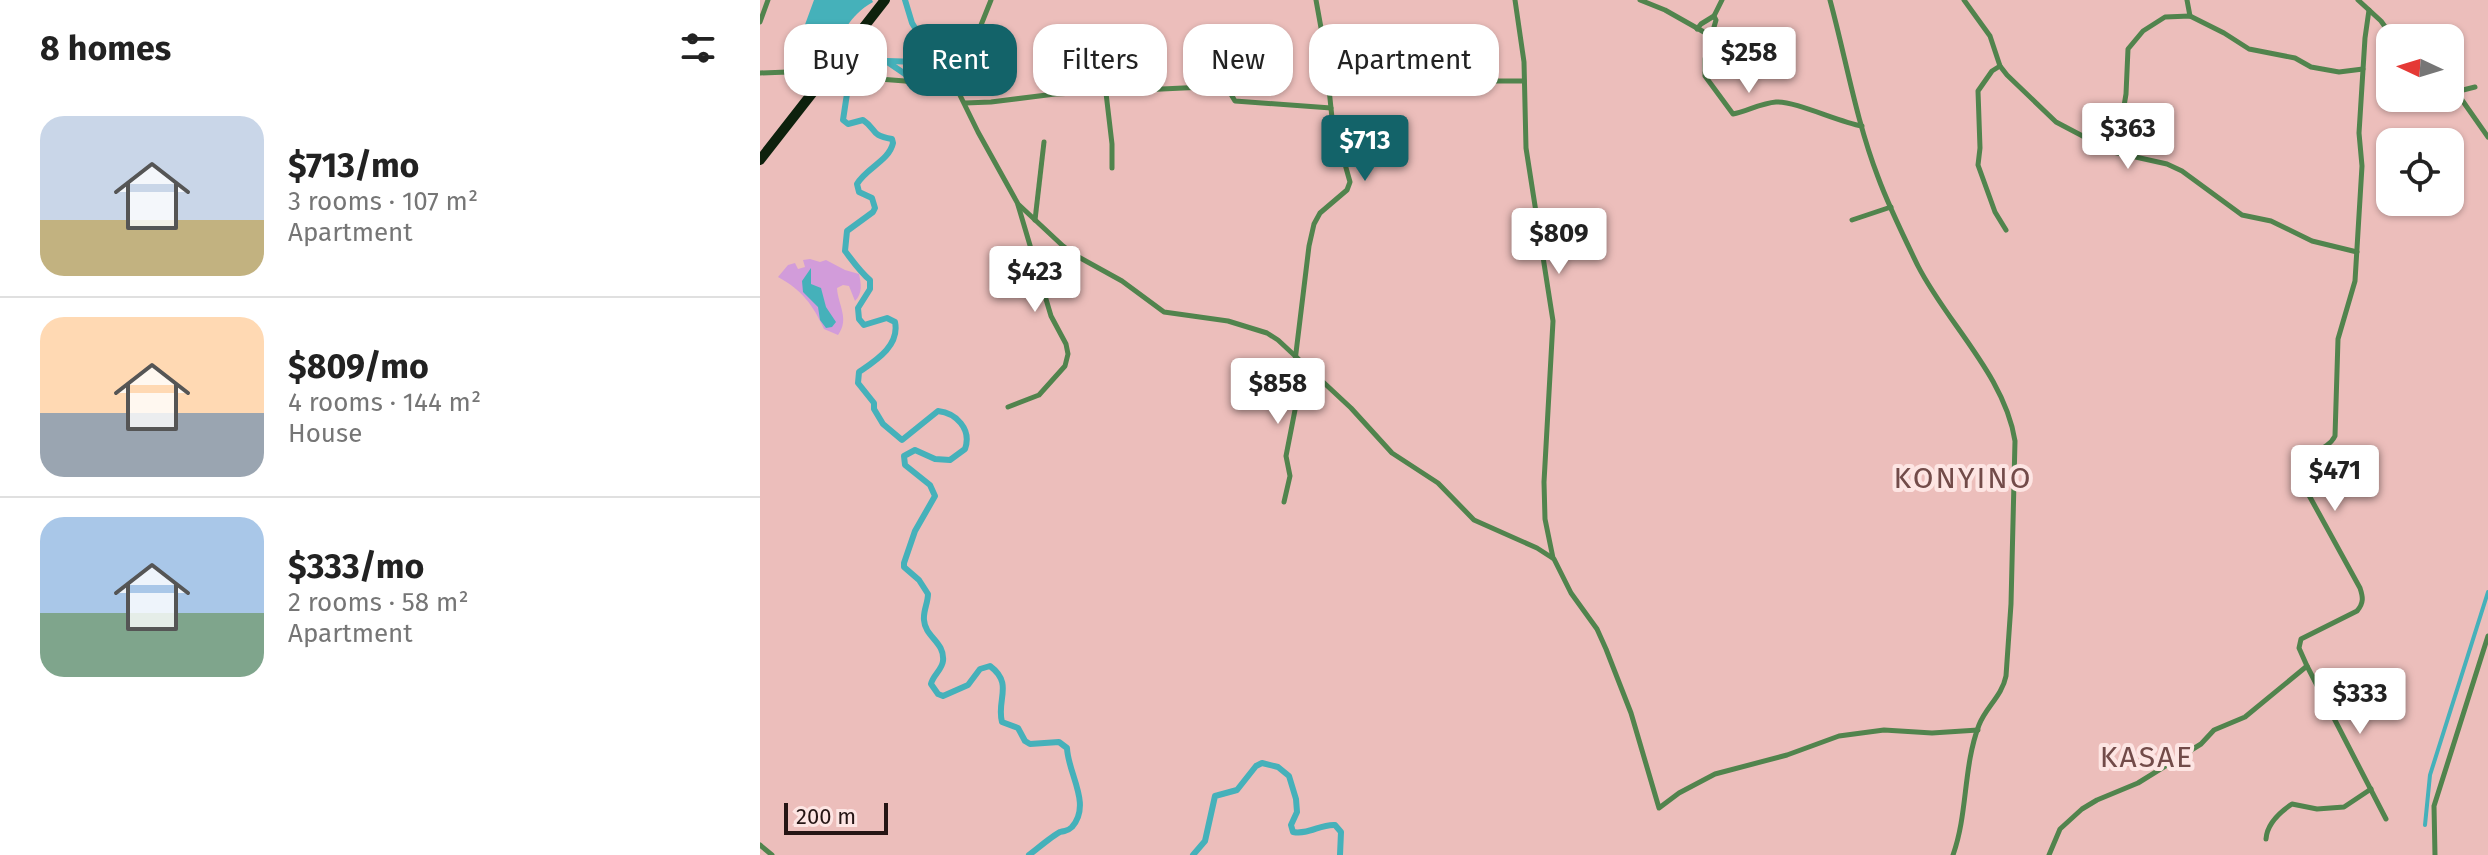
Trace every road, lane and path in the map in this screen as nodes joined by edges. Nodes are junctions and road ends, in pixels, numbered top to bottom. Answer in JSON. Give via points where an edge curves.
{"nodes":[{"id":1,"x":768,"y":0,"type":"edge"},
{"id":2,"x":885,"y":0,"type":"edge"},
{"id":3,"x":991,"y":0,"type":"edge"},
{"id":4,"x":1316,"y":0,"type":"edge"},
{"id":5,"x":1515,"y":0,"type":"edge"},
{"id":6,"x":1640,"y":0,"type":"edge"},
{"id":7,"x":1722,"y":0,"type":"edge"},
{"id":8,"x":1830,"y":0,"type":"edge"},
{"id":9,"x":1964,"y":0,"type":"edge"},
{"id":10,"x":2187,"y":0,"type":"edge"},
{"id":11,"x":2358,"y":0,"type":"edge"},
{"id":12,"x":2369,"y":10,"type":"junction"},
{"id":13,"x":1714,"y":16,"type":"junction"},
{"id":14,"x":2190,"y":16,"type":"junction"},
{"id":15,"x":760,"y":22,"type":"edge"},
{"id":16,"x":866,"y":24,"type":"edge"},
{"id":17,"x":983,"y":24,"type":"edge"},
{"id":18,"x":1320,"y":24,"type":"edge"},
{"id":19,"x":2383,"y":24,"type":"edge"},
{"id":20,"x":1697,"y":29,"type":"junction"},
{"id":21,"x":1711,"y":36,"type":"junction"},
{"id":22,"x":2000,"y":66,"type":"junction"},
{"id":23,"x":2363,"y":69,"type":"junction"},
{"id":24,"x":784,"y":72,"type":"edge"},
{"id":25,"x":760,"y":73,"type":"edge"},
{"id":26,"x":1499,"y":81,"type":"edge"},
{"id":27,"x":1524,"y":81,"type":"junction"},
{"id":28,"x":2475,"y":87,"type":"dead end"},
{"id":29,"x":2464,"y":88,"type":"edge"},
{"id":30,"x":1167,"y":89,"type":"edge"},
{"id":31,"x":809,"y":96,"type":"edge"},
{"id":32,"x":959,"y":96,"type":"edge"},
{"id":33,"x":1035,"y":96,"type":"edge"},
{"id":34,"x":1106,"y":96,"type":"edge"},
{"id":35,"x":1330,"y":96,"type":"edge"},
{"id":36,"x":965,"y":103,"type":"dead end"},
{"id":37,"x":2464,"y":106,"type":"edge"},
{"id":38,"x":1331,"y":108,"type":"junction"},
{"id":39,"x":1862,"y":126,"type":"junction"},
{"id":40,"x":2085,"y":137,"type":"junction"},
{"id":41,"x":2488,"y":137,"type":"edge"},
{"id":42,"x":1044,"y":142,"type":"dead end"},
{"id":43,"x":760,"y":160,"type":"edge"},
{"id":44,"x":1112,"y":168,"type":"dead end"},
{"id":45,"x":1018,"y":204,"type":"junction"},
{"id":46,"x":1891,"y":207,"type":"junction"},
{"id":47,"x":1035,"y":220,"type":"junction"},
{"id":48,"x":1852,"y":220,"type":"dead end"},
{"id":49,"x":2006,"y":230,"type":"dead end"},
{"id":50,"x":2357,"y":252,"type":"junction"},
{"id":51,"x":1296,"y":354,"type":"junction"},
{"id":52,"x":1008,"y":407,"type":"dead end"},
{"id":53,"x":1284,"y":502,"type":"dead end"},
{"id":54,"x":1554,"y":559,"type":"junction"},
{"id":55,"x":2488,"y":636,"type":"edge"},
{"id":56,"x":2307,"y":666,"type":"junction"},
{"id":57,"x":1978,"y":730,"type":"junction"},
{"id":58,"x":2371,"y":789,"type":"junction"},
{"id":59,"x":2386,"y":819,"type":"dead end"},
{"id":60,"x":2266,"y":839,"type":"dead end"},
{"id":61,"x":764,"y":850,"type":"edge"},
{"id":62,"x":772,"y":855,"type":"edge"},
{"id":63,"x":1953,"y":855,"type":"edge"},
{"id":64,"x":2049,"y":855,"type":"edge"},
{"id":65,"x":2435,"y":855,"type":"edge"}],
"edges":[{"from":1,"to":15,"type":"street"},
{"from":2,"to":16,"type":"highway"},
{"from":3,"to":17,"type":"street"},
{"from":4,"to":18,"type":"street"},
{"from":5,"to":27,"type":"street"},
{"from":6,"to":20,"type":"street"},
{"from":7,"to":13,"type":"street"},
{"from":8,"to":39,"type":"street"},
{"from":9,"to":22,"type":"street","via":[[1990,36]]},
{"from":10,"to":14,"type":"street"},
{"from":11,"to":12,"type":"street"},
{"from":12,"to":19,"type":"street"},
{"from":12,"to":23,"type":"street"},
{"from":13,"to":20,"type":"street"},
{"from":13,"to":21,"type":"street"},
{"from":14,"to":23,"type":"street","via":[[2249,49],[2339,72]]},
{"from":14,"to":40,"type":"street","via":[[2165,17],[2131,43],[2122,118],[2105,119]]},
{"from":20,"to":21,"type":"street"},
{"from":21,"to":39,"type":"street","via":[[1705,76],[1733,114],[1777,102]]},
{"from":22,"to":40,"type":"street","via":[[2056,122]]},
{"from":22,"to":49,"type":"street","via":[[1978,91],[1978,165]]},
{"from":23,"to":50,"type":"street"},
{"from":24,"to":25,"type":"street"},
{"from":26,"to":27,"type":"street"},
{"from":27,"to":54,"type":"street","via":[[1526,148],[1553,321],[1544,482]]},
{"from":28,"to":29,"type":"street"},
{"from":30,"to":38,"type":"street","via":[[1226,86],[1235,101]]},
{"from":31,"to":43,"type":"highway"},
{"from":32,"to":45,"type":"street"},
{"from":33,"to":36,"type":"street"},
{"from":34,"to":44,"type":"street"},
{"from":35,"to":38,"type":"street"},
{"from":37,"to":41,"type":"street"},
{"from":38,"to":51,"type":"street","via":[[1350,182],[1314,224]]},
{"from":39,"to":46,"type":"street"},
{"from":40,"to":50,"type":"street","via":[[2113,152],[2182,171],[2242,215]]},
{"from":42,"to":47,"type":"street"},
{"from":45,"to":47,"type":"street"},
{"from":45,"to":52,"type":"street","via":[[1051,316],[1068,354],[1065,366],[1039,395]]},
{"from":46,"to":48,"type":"street"},
{"from":46,"to":57,"type":"street","via":[[1927,281],[1980,359],[2014,433],[2006,676]]},
{"from":47,"to":51,"type":"street","via":[[1075,255],[1156,308],[1252,328]]},
{"from":50,"to":56,"type":"street","via":[[2355,281],[2338,339],[2333,441],[2296,468],[2363,601],[2357,611],[2301,639]]},
{"from":51,"to":53,"type":"street"},
{"from":51,"to":54,"type":"street","via":[[1392,453],[1438,483],[1474,520]]},
{"from":54,"to":57,"type":"street","via":[[1601,639],[1631,713],[1659,808],[1715,774],[1839,736],[1884,730]]},
{"from":55,"to":65,"type":"street","via":[[2434,806]]},
{"from":56,"to":58,"type":"street"},
{"from":56,"to":64,"type":"street","via":[[2245,717],[2214,730],[2201,744],[2138,783],[2082,809],[2060,829]]},
{"from":57,"to":63,"type":"street"},
{"from":58,"to":59,"type":"street"},
{"from":58,"to":60,"type":"street","via":[[2344,807],[2292,804],[2266,832]]},
{"from":61,"to":62,"type":"street"}]}
